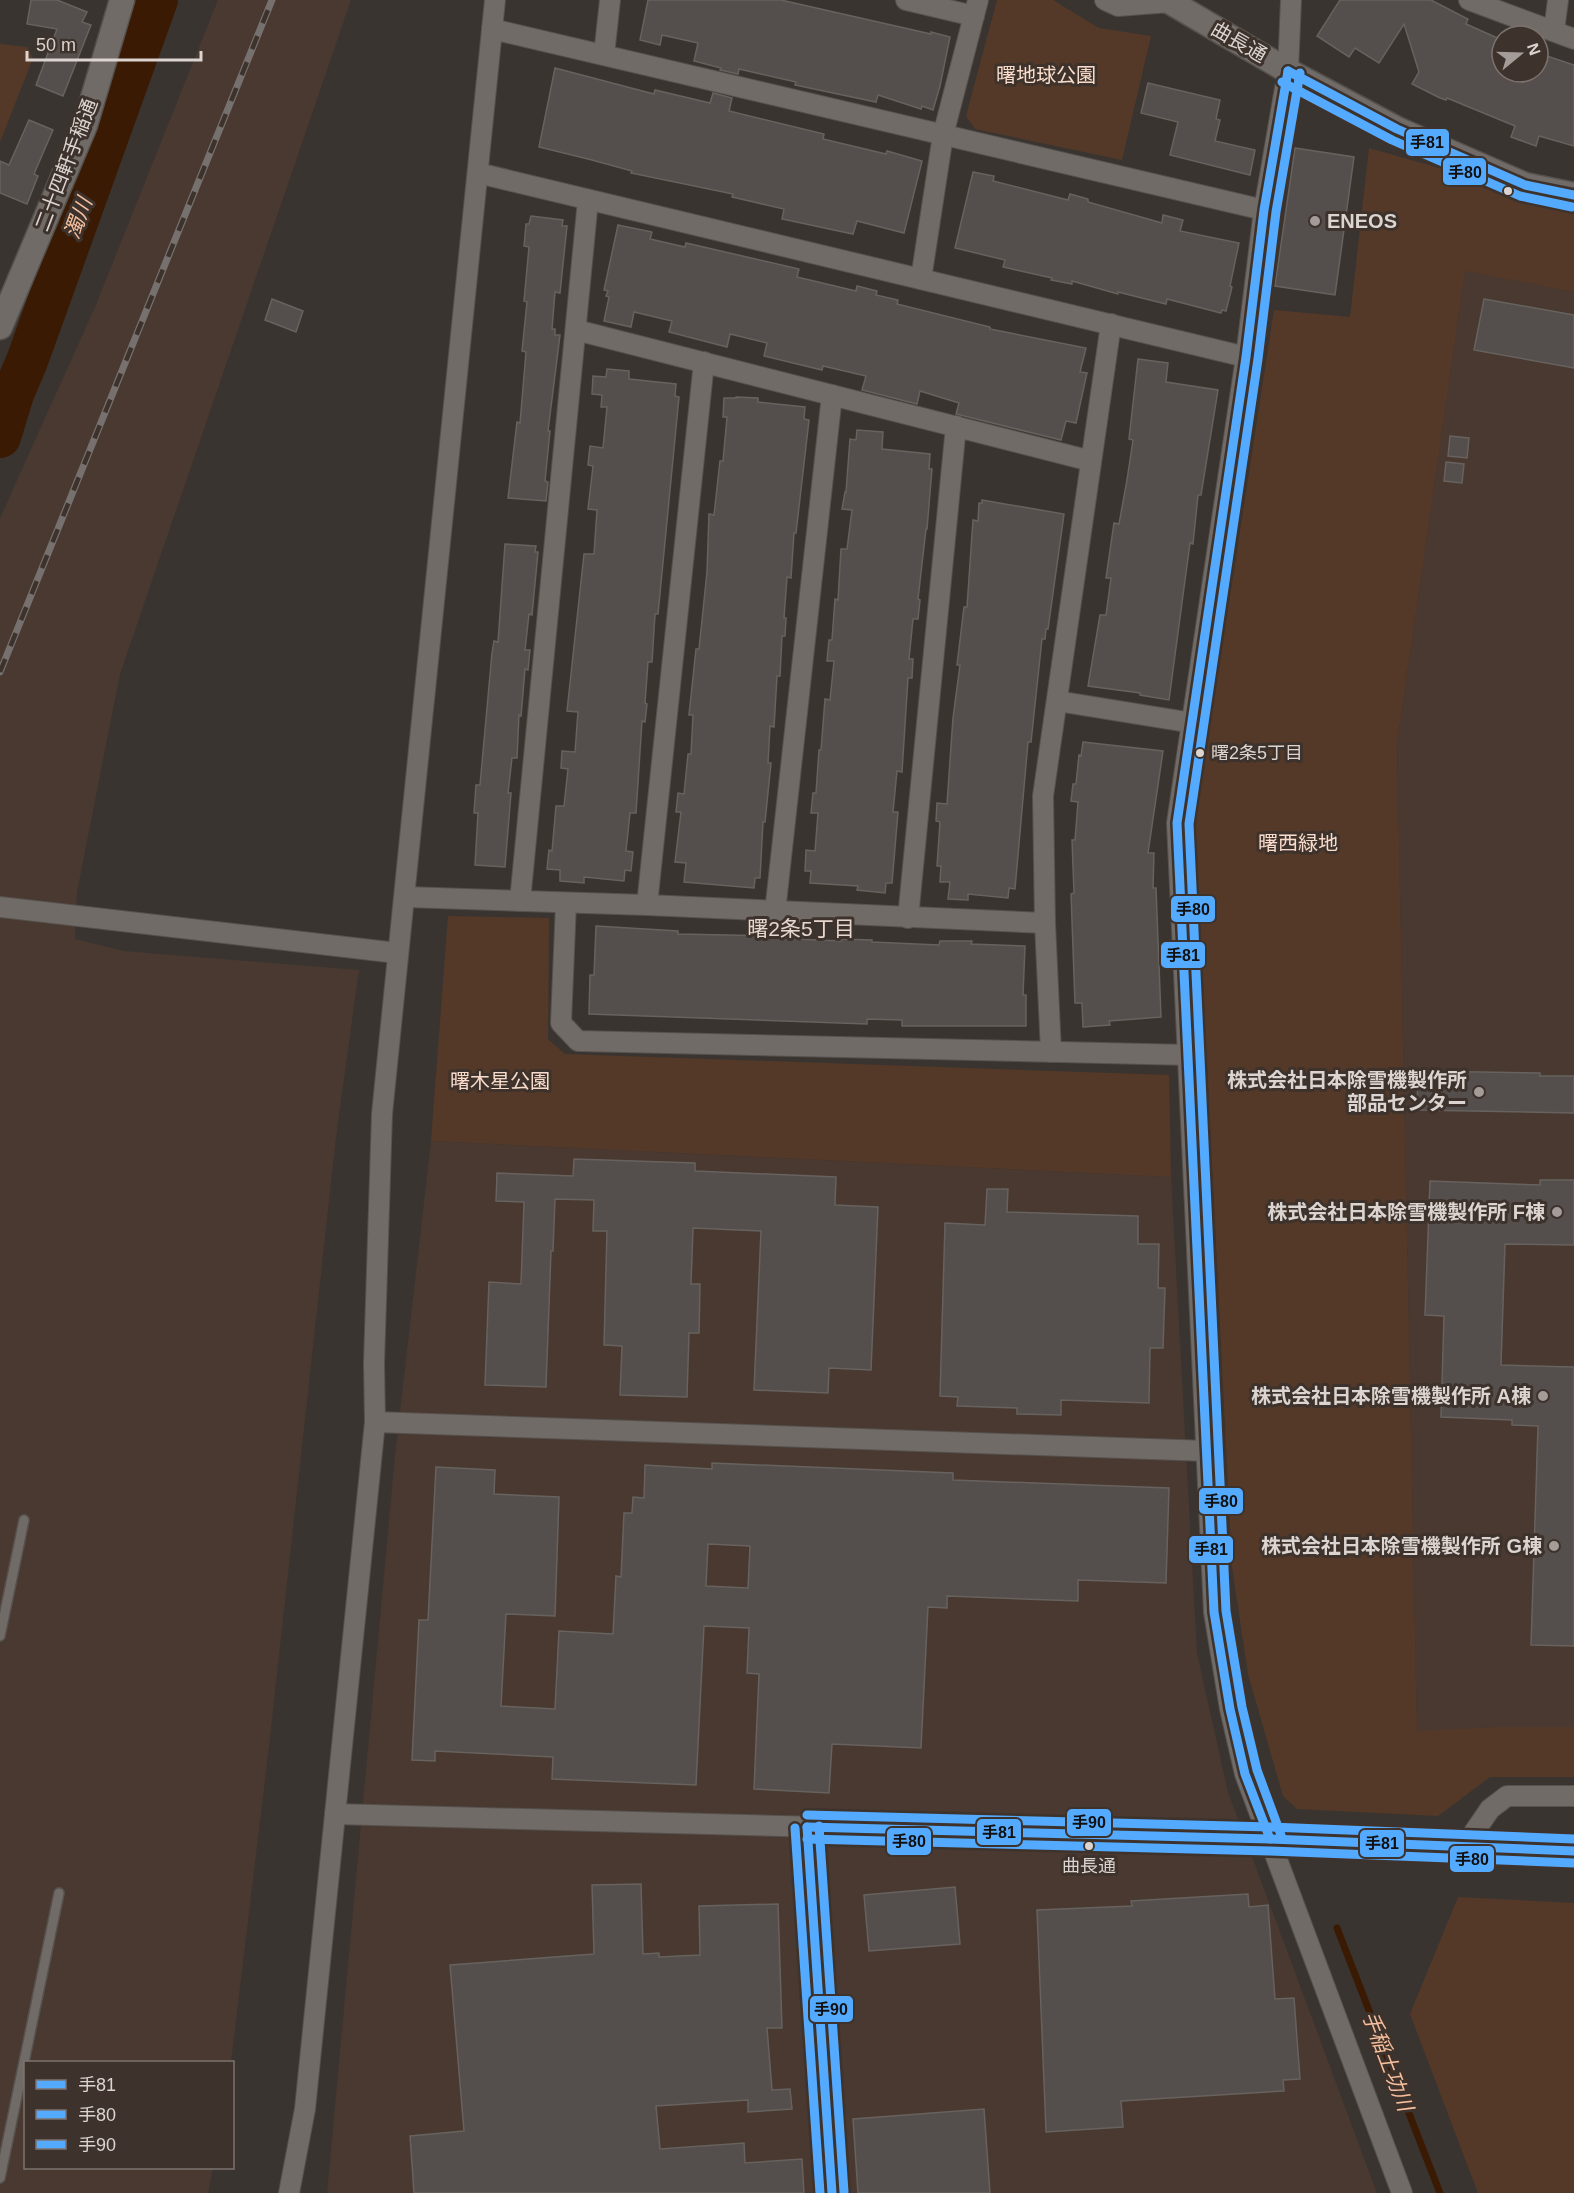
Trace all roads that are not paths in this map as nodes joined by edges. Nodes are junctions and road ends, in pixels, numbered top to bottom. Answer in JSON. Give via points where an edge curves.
{"nodes":[{"id":1,"x":122,"y":0,"type":"edge"},
{"id":2,"x":495,"y":0,"type":"edge"},
{"id":3,"x":609,"y":0,"type":"edge"},
{"id":4,"x":906,"y":0,"type":"edge"},
{"id":5,"x":1105,"y":0,"type":"edge"},
{"id":6,"x":1291,"y":0,"type":"edge"},
{"id":7,"x":1470,"y":0,"type":"edge"},
{"id":8,"x":1558,"y":0,"type":"edge"},
{"id":9,"x":1169,"y":1,"type":"edge"},
{"id":10,"x":976,"y":8,"type":"edge"},
{"id":11,"x":492,"y":29,"type":"junction"},
{"id":12,"x":1554,"y":31,"type":"junction"},
{"id":13,"x":1574,"y":39,"type":"edge"},
{"id":14,"x":604,"y":55,"type":"junction"},
{"id":15,"x":1288,"y":71,"type":"junction"},
{"id":16,"x":943,"y":135,"type":"junction"},
{"id":17,"x":478,"y":173,"type":"junction"},
{"id":18,"x":1574,"y":195,"type":"edge"},
{"id":19,"x":588,"y":200,"type":"junction"},
{"id":20,"x":1264,"y":210,"type":"junction"},
{"id":21,"x":921,"y":279,"type":"junction"},
{"id":22,"x":1111,"y":324,"type":"junction"},
{"id":23,"x":0,"y":325,"type":"edge"},
{"id":24,"x":576,"y":330,"type":"junction"},
{"id":25,"x":1246,"y":357,"type":"junction"},
{"id":26,"x":704,"y":362,"type":"junction"},
{"id":27,"x":832,"y":395,"type":"junction"},
{"id":28,"x":956,"y":426,"type":"junction"},
{"id":29,"x":1091,"y":460,"type":"junction"},
{"id":30,"x":1057,"y":701,"type":"junction"},
{"id":31,"x":1193,"y":723,"type":"junction"},
{"id":32,"x":406,"y":897,"type":"junction"},
{"id":33,"x":520,"y":901,"type":"junction"},
{"id":34,"x":567,"y":903,"type":"junction"},
{"id":35,"x":647,"y":905,"type":"junction"},
{"id":36,"x":0,"y":907,"type":"edge"},
{"id":37,"x":775,"y":912,"type":"junction"},
{"id":38,"x":908,"y":918,"type":"junction"},
{"id":39,"x":1045,"y":923,"type":"junction"},
{"id":40,"x":397,"y":953,"type":"junction"},
{"id":41,"x":1052,"y":1052,"type":"junction"},
{"id":42,"x":1189,"y":1055,"type":"junction"},
{"id":43,"x":375,"y":1422,"type":"junction"},
{"id":44,"x":1207,"y":1451,"type":"junction"},
{"id":45,"x":24,"y":1521,"type":"dead end"},
{"id":46,"x":0,"y":1636,"type":"edge"},
{"id":47,"x":1574,"y":1796,"type":"edge"},
{"id":48,"x":335,"y":1814,"type":"junction"},
{"id":49,"x":807,"y":1827,"type":"junction"},
{"id":50,"x":1270,"y":1839,"type":"junction"},
{"id":51,"x":1464,"y":1847,"type":"junction"},
{"id":52,"x":1574,"y":1851,"type":"edge"},
{"id":53,"x":59,"y":1893,"type":"dead end"},
{"id":54,"x":24,"y":2061,"type":"edge"},
{"id":55,"x":24,"y":2062,"type":"edge"},
{"id":56,"x":0,"y":2178,"type":"edge"},
{"id":57,"x":289,"y":2193,"type":"edge"},
{"id":58,"x":832,"y":2193,"type":"edge"},
{"id":59,"x":1402,"y":2193,"type":"edge"}],
"edges":[{"from":1,"to":23,"type":"street","name":"二十四軒手稲通","via":[[85,125]]},
{"from":2,"to":11,"type":"street"},
{"from":3,"to":14,"type":"street"},
{"from":4,"to":10,"type":"street"},
{"from":5,"to":9,"type":"street","via":[[1118,6]]},
{"from":6,"to":15,"type":"street"},
{"from":7,"to":12,"type":"street"},
{"from":8,"to":12,"type":"street"},
{"from":9,"to":15,"type":"street","name":"曲長通"},
{"from":10,"to":16,"type":"street"},
{"from":11,"to":14,"type":"street"},
{"from":11,"to":17,"type":"street"},
{"from":12,"to":13,"type":"street"},
{"from":14,"to":16,"type":"street"},
{"from":15,"to":18,"type":"street","name":"曲長通","via":[[1397,129],[1525,185]]},
{"from":15,"to":20,"type":"street"},
{"from":16,"to":20,"type":"street"},
{"from":16,"to":21,"type":"street"},
{"from":17,"to":19,"type":"street"},
{"from":17,"to":32,"type":"street"},
{"from":19,"to":21,"type":"street"},
{"from":19,"to":24,"type":"street"},
{"from":20,"to":25,"type":"street"},
{"from":21,"to":22,"type":"street"},
{"from":22,"to":25,"type":"street"},
{"from":22,"to":29,"type":"street"},
{"from":24,"to":26,"type":"street"},
{"from":24,"to":33,"type":"street"},
{"from":25,"to":31,"type":"street"},
{"from":26,"to":27,"type":"street"},
{"from":26,"to":35,"type":"street"},
{"from":27,"to":28,"type":"street"},
{"from":27,"to":37,"type":"street"},
{"from":28,"to":29,"type":"street"},
{"from":28,"to":38,"type":"street"},
{"from":29,"to":30,"type":"street"},
{"from":30,"to":31,"type":"street"},
{"from":30,"to":39,"type":"street","via":[[1043,796]]},
{"from":31,"to":42,"type":"street","via":[[1178,823]]},
{"from":32,"to":33,"type":"street"},
{"from":32,"to":40,"type":"street"},
{"from":33,"to":34,"type":"street"},
{"from":34,"to":35,"type":"street"},
{"from":34,"to":41,"type":"street","via":[[561,1023],[578,1041]]},
{"from":35,"to":37,"type":"street"},
{"from":36,"to":40,"type":"street"},
{"from":37,"to":38,"type":"street"},
{"from":38,"to":39,"type":"street"},
{"from":39,"to":41,"type":"street"},
{"from":40,"to":43,"type":"street","via":[[382,1114]]},
{"from":41,"to":42,"type":"street"},
{"from":42,"to":44,"type":"street"},
{"from":43,"to":44,"type":"street"},
{"from":43,"to":48,"type":"street"},
{"from":44,"to":50,"type":"street","via":[[1214,1612],[1226,1687],[1245,1774]]},
{"from":45,"to":46,"type":"lane"},
{"from":47,"to":51,"type":"street","via":[[1507,1796],[1490,1809]]},
{"from":48,"to":49,"type":"street"},
{"from":48,"to":57,"type":"street","via":[[305,2109]]},
{"from":49,"to":50,"type":"street"},
{"from":49,"to":58,"type":"street"},
{"from":50,"to":51,"type":"street"},
{"from":50,"to":59,"type":"street"},
{"from":51,"to":52,"type":"street"},
{"from":53,"to":54,"type":"lane"},
{"from":55,"to":56,"type":"lane"}]}
